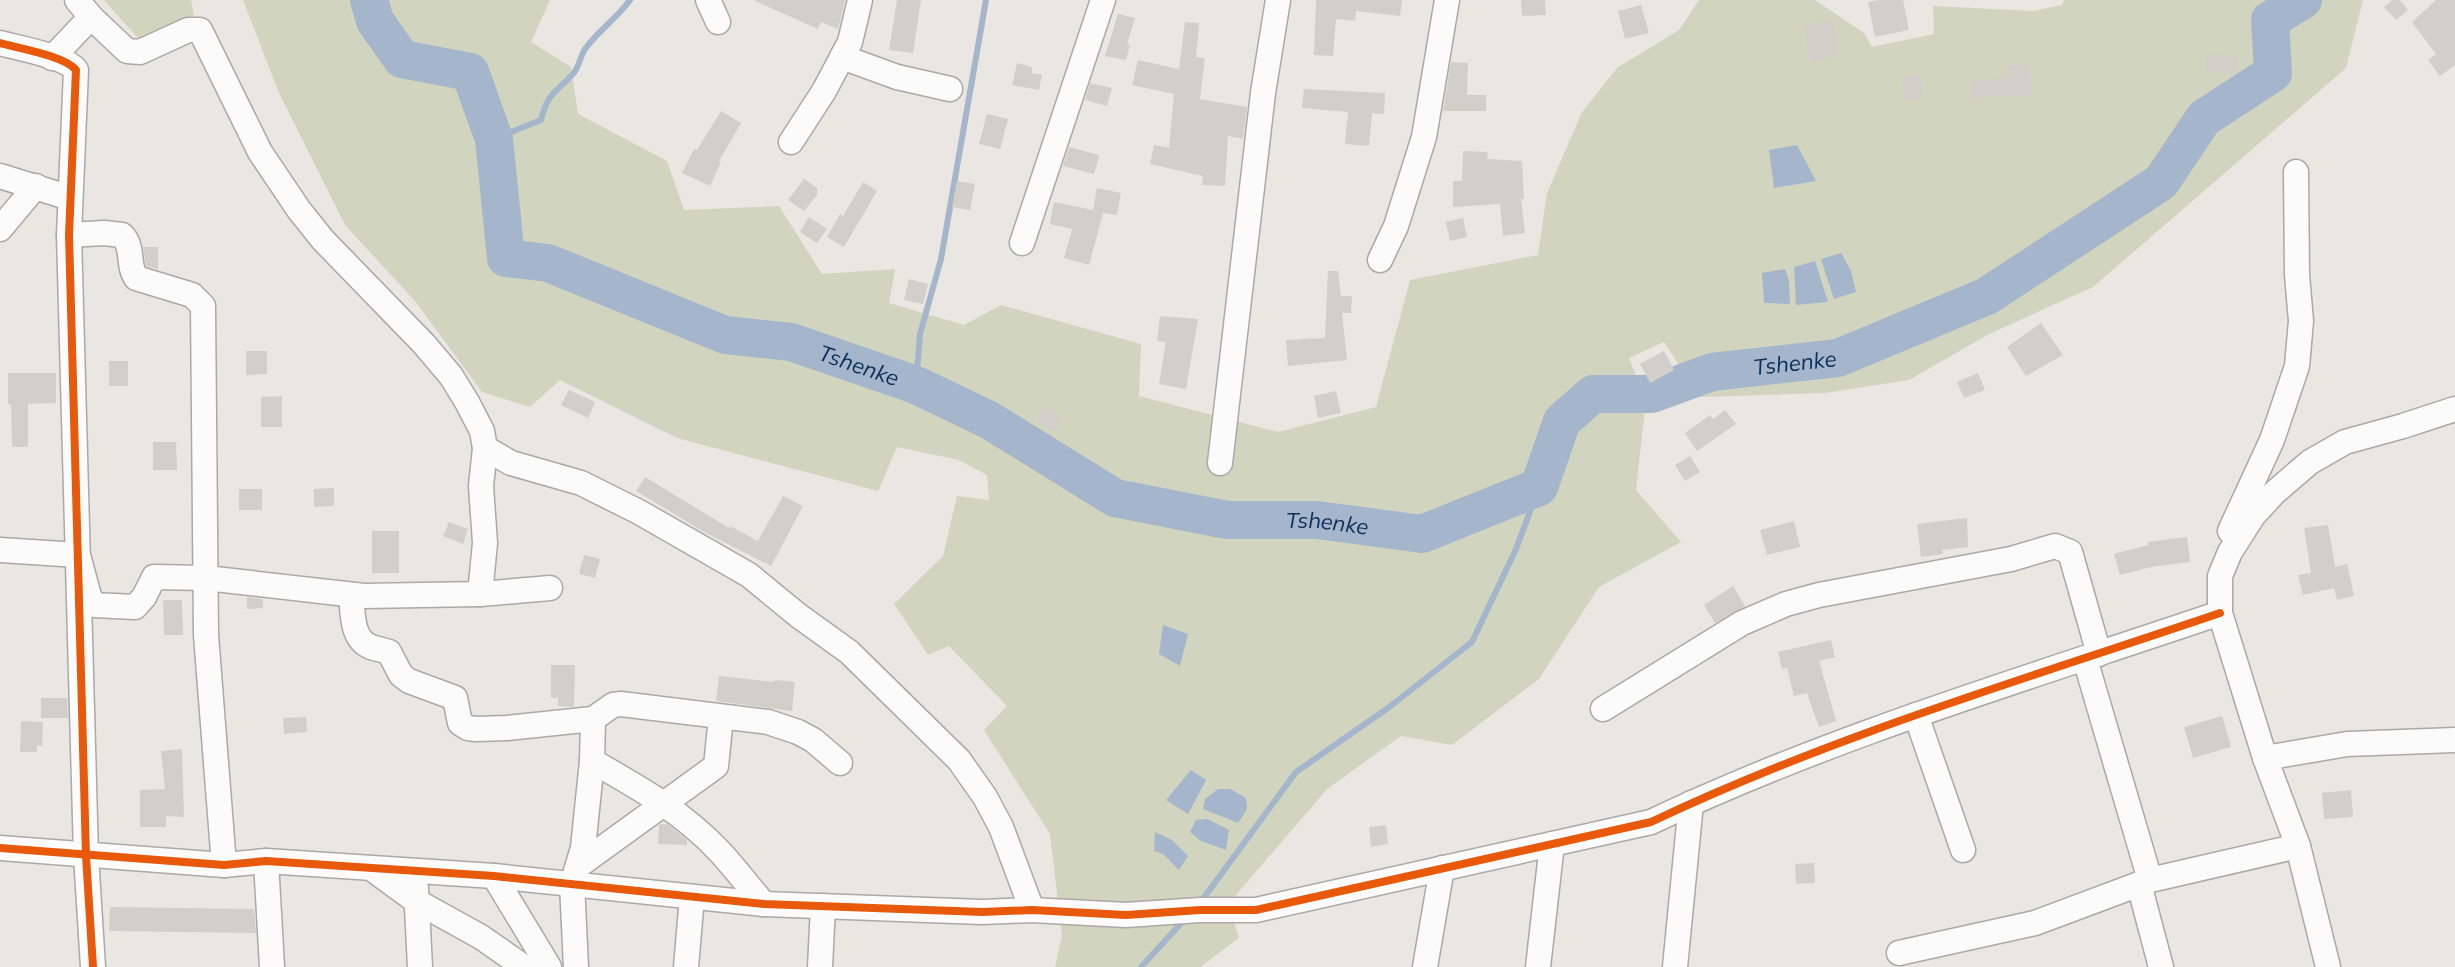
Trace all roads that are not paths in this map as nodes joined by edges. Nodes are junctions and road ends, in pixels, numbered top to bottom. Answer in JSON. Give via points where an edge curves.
{"nodes":[{"id":1,"x":708,"y":0,"type":"edge"},
{"id":2,"x":860,"y":0,"type":"edge"},
{"id":3,"x":1102,"y":0,"type":"edge"},
{"id":4,"x":1278,"y":0,"type":"edge"},
{"id":5,"x":1447,"y":0,"type":"edge"},
{"id":6,"x":84,"y":8,"type":"edge"},
{"id":7,"x":718,"y":22,"type":"dead end"},
{"id":8,"x":0,"y":43,"type":"edge"},
{"id":9,"x":842,"y":57,"type":"junction"},
{"id":10,"x":52,"y":58,"type":"junction"},
{"id":11,"x":950,"y":89,"type":"dead end"},
{"id":12,"x":792,"y":142,"type":"dead end"},
{"id":13,"x":2296,"y":172,"type":"dead end"},
{"id":14,"x":0,"y":176,"type":"edge"},
{"id":15,"x":36,"y":186,"type":"junction"},
{"id":16,"x":70,"y":198,"type":"junction"},
{"id":17,"x":0,"y":229,"type":"edge"},
{"id":18,"x":69,"y":235,"type":"junction"},
{"id":19,"x":1022,"y":243,"type":"dead end"},
{"id":20,"x":1380,"y":260,"type":"dead end"},
{"id":21,"x":2455,"y":409,"type":"edge"},
{"id":22,"x":485,"y":457,"type":"junction"},
{"id":23,"x":1220,"y":463,"type":"dead end"},
{"id":24,"x":0,"y":550,"type":"edge"},
{"id":25,"x":78,"y":555,"type":"junction"},
{"id":26,"x":2220,"y":576,"type":"junction"},
{"id":27,"x":206,"y":578,"type":"junction"},
{"id":28,"x":550,"y":588,"type":"dead end"},
{"id":29,"x":480,"y":594,"type":"junction"},
{"id":30,"x":351,"y":595,"type":"junction"},
{"id":31,"x":2220,"y":613,"type":"junction"},
{"id":32,"x":2092,"y":656,"type":"junction"},
{"id":33,"x":1603,"y":709,"type":"dead end"},
{"id":34,"x":1916,"y":715,"type":"junction"},
{"id":35,"x":721,"y":717,"type":"junction"},
{"id":36,"x":593,"y":719,"type":"junction"},
{"id":37,"x":2455,"y":740,"type":"edge"},
{"id":38,"x":2265,"y":758,"type":"junction"},
{"id":39,"x":592,"y":761,"type":"junction"},
{"id":40,"x":840,"y":763,"type":"dead end"},
{"id":41,"x":1691,"y":803,"type":"junction"},
{"id":42,"x":665,"y":805,"type":"junction"},
{"id":43,"x":1552,"y":844,"type":"junction"},
{"id":44,"x":2298,"y":846,"type":"junction"},
{"id":45,"x":0,"y":848,"type":"edge"},
{"id":46,"x":1963,"y":850,"type":"dead end"},
{"id":47,"x":86,"y":856,"type":"junction"},
{"id":48,"x":266,"y":861,"type":"junction"},
{"id":49,"x":224,"y":864,"type":"junction"},
{"id":50,"x":371,"y":868,"type":"junction"},
{"id":51,"x":1442,"y":868,"type":"junction"},
{"id":52,"x":415,"y":871,"type":"junction"},
{"id":53,"x":575,"y":875,"type":"junction"},
{"id":54,"x":494,"y":876,"type":"junction"},
{"id":55,"x":2145,"y":882,"type":"junction"},
{"id":56,"x":692,"y":897,"type":"junction"},
{"id":57,"x":416,"y":902,"type":"junction"},
{"id":58,"x":764,"y":904,"type":"junction"},
{"id":59,"x":823,"y":906,"type":"junction"},
{"id":60,"x":1032,"y":910,"type":"junction"},
{"id":61,"x":1899,"y":953,"type":"dead end"},
{"id":62,"x":93,"y":967,"type":"edge"},
{"id":63,"x":272,"y":967,"type":"edge"},
{"id":64,"x":420,"y":967,"type":"edge"},
{"id":65,"x":524,"y":967,"type":"edge"},
{"id":66,"x":549,"y":967,"type":"edge"},
{"id":67,"x":576,"y":967,"type":"edge"},
{"id":68,"x":686,"y":967,"type":"edge"},
{"id":69,"x":820,"y":967,"type":"edge"},
{"id":70,"x":1425,"y":967,"type":"edge"},
{"id":71,"x":1538,"y":967,"type":"edge"},
{"id":72,"x":1675,"y":967,"type":"edge"},
{"id":73,"x":2161,"y":967,"type":"edge"},
{"id":74,"x":2328,"y":967,"type":"edge"}],
"edges":[{"from":1,"to":7,"type":"street"},
{"from":2,"to":9,"type":"street","via":[[850,42]]},
{"from":3,"to":19,"type":"street"},
{"from":4,"to":23,"type":"street","via":[[1263,93]]},
{"from":5,"to":20,"type":"street","via":[[1424,137],[1396,226]]},
{"from":6,"to":10,"type":"street"},
{"from":6,"to":22,"type":"street","via":[[132,52],[188,30],[200,30],[260,152],[323,240],[451,376],[482,431]]},
{"from":8,"to":10,"type":"street"},
{"from":9,"to":11,"type":"street","via":[[897,77]]},
{"from":9,"to":12,"type":"street"},
{"from":10,"to":16,"type":"street","via":[[76,70]]},
{"from":13,"to":26,"type":"street","via":[[2301,321],[2297,366],[2272,440],[2228,536]]},
{"from":14,"to":15,"type":"street"},
{"from":15,"to":16,"type":"street"},
{"from":15,"to":17,"type":"street"},
{"from":16,"to":18,"type":"street"},
{"from":18,"to":25,"type":"street"},
{"from":18,"to":27,"type":"street","via":[[122,235],[128,243],[135,278],[192,295],[203,306]]},
{"from":21,"to":26,"type":"street","via":[[2345,442],[2310,462],[2253,516]]},
{"from":22,"to":29,"type":"street","via":[[481,486],[485,543]]},
{"from":22,"to":60,"type":"street","via":[[581,483],[639,512],[749,575],[849,652],[959,760],[979,788],[1001,827]]},
{"from":24,"to":25,"type":"street"},
{"from":25,"to":27,"type":"street","via":[[94,605],[135,607],[154,577]]},
{"from":25,"to":47,"type":"street"},
{"from":26,"to":31,"type":"street"},
{"from":27,"to":30,"type":"street"},
{"from":27,"to":49,"type":"street","via":[[206,635]]},
{"from":28,"to":29,"type":"street"},
{"from":29,"to":30,"type":"street"},
{"from":30,"to":36,"type":"street","via":[[354,624],[362,641],[389,652],[401,675],[409,681],[455,698],[460,723],[465,726],[507,728]]},
{"from":31,"to":32,"type":"street"},
{"from":31,"to":38,"type":"street"},
{"from":32,"to":33,"type":"street","via":[[2070,552],[2055,546],[2011,559],[1786,604],[1714,639]]},
{"from":32,"to":34,"type":"street"},
{"from":32,"to":55,"type":"street"},
{"from":34,"to":41,"type":"street"},
{"from":34,"to":46,"type":"street"},
{"from":35,"to":36,"type":"street","via":[[621,704]]},
{"from":35,"to":40,"type":"street","via":[[768,722],[798,732]]},
{"from":35,"to":42,"type":"street","via":[[716,766]]},
{"from":36,"to":39,"type":"street"},
{"from":37,"to":38,"type":"street","via":[[2347,744]]},
{"from":38,"to":44,"type":"street"},
{"from":39,"to":42,"type":"street"},
{"from":39,"to":53,"type":"street","via":[[583,848]]},
{"from":41,"to":43,"type":"street","via":[[1651,822]]},
{"from":41,"to":72,"type":"street"},
{"from":42,"to":53,"type":"street"},
{"from":42,"to":58,"type":"street","via":[[720,852]]},
{"from":43,"to":51,"type":"street"},
{"from":43,"to":71,"type":"street"},
{"from":44,"to":55,"type":"street"},
{"from":44,"to":74,"type":"street"},
{"from":45,"to":47,"type":"street"},
{"from":47,"to":49,"type":"street"},
{"from":47,"to":62,"type":"street"},
{"from":48,"to":49,"type":"street"},
{"from":48,"to":50,"type":"street"},
{"from":48,"to":63,"type":"street"},
{"from":50,"to":52,"type":"street"},
{"from":50,"to":57,"type":"street"},
{"from":51,"to":60,"type":"street","via":[[1256,910],[1126,915]]},
{"from":51,"to":70,"type":"street"},
{"from":52,"to":54,"type":"street"},
{"from":52,"to":57,"type":"street"},
{"from":53,"to":54,"type":"street"},
{"from":53,"to":56,"type":"street"},
{"from":53,"to":67,"type":"street"},
{"from":54,"to":66,"type":"street"},
{"from":55,"to":61,"type":"street","via":[[2035,923]]},
{"from":55,"to":73,"type":"street"},
{"from":56,"to":58,"type":"street"},
{"from":56,"to":68,"type":"street"},
{"from":57,"to":64,"type":"street"},
{"from":57,"to":65,"type":"street","via":[[481,937]]},
{"from":58,"to":59,"type":"street"},
{"from":59,"to":60,"type":"street"},
{"from":59,"to":69,"type":"street"}]}
